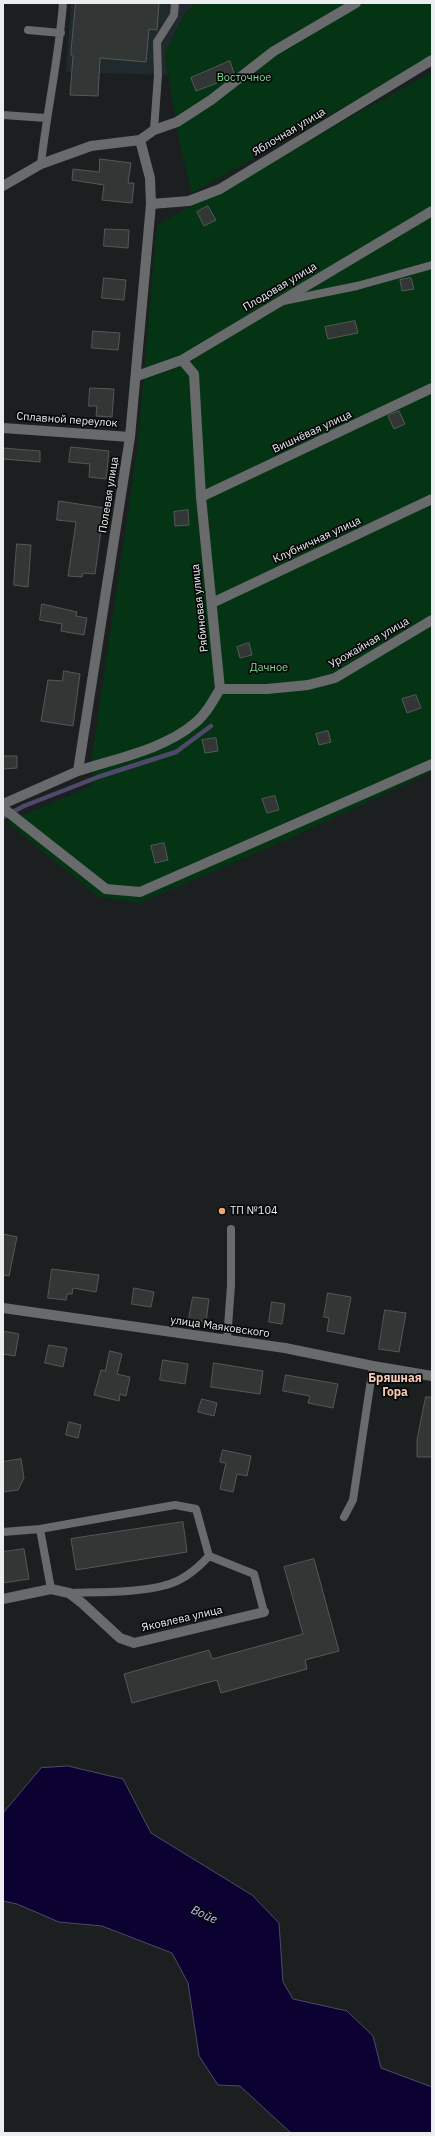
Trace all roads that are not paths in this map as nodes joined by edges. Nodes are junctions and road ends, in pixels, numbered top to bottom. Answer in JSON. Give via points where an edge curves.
{"nodes":[{"id":1,"x":63,"y":3,"type":"edge"},
{"id":2,"x":175,"y":3,"type":"edge"},
{"id":3,"x":356,"y":3,"type":"edge"},
{"id":4,"x":28,"y":30,"type":"dead end"},
{"id":5,"x":61,"y":33,"type":"junction"},
{"id":6,"x":432,"y":60,"type":"edge"},
{"id":7,"x":3,"y":115,"type":"edge"},
{"id":8,"x":46,"y":118,"type":"junction"},
{"id":9,"x":154,"y":130,"type":"junction"},
{"id":10,"x":140,"y":140,"type":"junction"},
{"id":11,"x":41,"y":164,"type":"junction"},
{"id":12,"x":3,"y":186,"type":"edge"},
{"id":13,"x":151,"y":204,"type":"junction"},
{"id":14,"x":432,"y":210,"type":"edge"},
{"id":15,"x":432,"y":265,"type":"edge"},
{"id":16,"x":278,"y":302,"type":"junction"},
{"id":17,"x":182,"y":360,"type":"junction"},
{"id":18,"x":137,"y":376,"type":"junction"},
{"id":19,"x":432,"y":388,"type":"edge"},
{"id":20,"x":3,"y":428,"type":"edge"},
{"id":21,"x":130,"y":437,"type":"junction"},
{"id":22,"x":201,"y":498,"type":"junction"},
{"id":23,"x":432,"y":499,"type":"edge"},
{"id":24,"x":212,"y":603,"type":"junction"},
{"id":25,"x":432,"y":620,"type":"edge"},
{"id":26,"x":220,"y":689,"type":"junction"},
{"id":27,"x":432,"y":764,"type":"edge"},
{"id":28,"x":78,"y":771,"type":"junction"},
{"id":29,"x":3,"y":804,"type":"edge"},
{"id":30,"x":3,"y":808,"type":"edge"},
{"id":31,"x":231,"y":1229,"type":"dead end"},
{"id":32,"x":3,"y":1308,"type":"edge"},
{"id":33,"x":227,"y":1340,"type":"junction"},
{"id":34,"x":373,"y":1366,"type":"junction"},
{"id":35,"x":432,"y":1376,"type":"edge"},
{"id":36,"x":344,"y":1517,"type":"dead end"},
{"id":37,"x":40,"y":1529,"type":"junction"},
{"id":38,"x":3,"y":1532,"type":"edge"},
{"id":39,"x":209,"y":1556,"type":"junction"},
{"id":40,"x":51,"y":1589,"type":"junction"},
{"id":41,"x":69,"y":1594,"type":"junction"},
{"id":42,"x":3,"y":1599,"type":"edge"},
{"id":43,"x":264,"y":1612,"type":"joint"}],
"edges":[{"from":1,"to":5,"type":"lane"},
{"from":2,"to":9,"type":"lane","via":[[174,15],[157,42],[158,75]]},
{"from":3,"to":9,"type":"street","via":[[274,51],[211,100],[177,122]]},
{"from":4,"to":5,"type":"lane"},
{"from":5,"to":8,"type":"lane"},
{"from":6,"to":13,"type":"street","name":"Яблочная улица","via":[[220,189],[189,201]]},
{"from":7,"to":8,"type":"lane"},
{"from":8,"to":11,"type":"lane"},
{"from":9,"to":10,"type":"street"},
{"from":10,"to":11,"type":"street","via":[[91,146]]},
{"from":10,"to":13,"type":"street","name":"Полевая улица","via":[[150,178]]},
{"from":11,"to":12,"type":"street"},
{"from":13,"to":18,"type":"street","name":"Полевая улица"},
{"from":14,"to":16,"type":"street","name":"Плодовая улица"},
{"from":15,"to":16,"type":"lane","via":[[357,286]]},
{"from":16,"to":17,"type":"street","name":"Плодовая улица"},
{"from":17,"to":18,"type":"street","name":"Плодовая улица"},
{"from":17,"to":22,"type":"street","name":"Рябиновая улица","via":[[194,374]]},
{"from":18,"to":21,"type":"street","name":"Полевая улица"},
{"from":19,"to":22,"type":"street","name":"Вишнёвая улица"},
{"from":20,"to":21,"type":"street","name":"Сплавной переулок"},
{"from":21,"to":28,"type":"street","name":"Полевая улица"},
{"from":22,"to":24,"type":"street","name":"Рябиновая улица"},
{"from":23,"to":24,"type":"street","name":"Клубничная улица"},
{"from":24,"to":26,"type":"street","name":"Рябиновая улица"},
{"from":25,"to":26,"type":"street","name":"Урожайная улица","via":[[335,678],[308,685],[267,689]]},
{"from":26,"to":28,"type":"street","via":[[195,723],[164,743]]},
{"from":27,"to":30,"type":"street","via":[[140,892],[106,889]]},
{"from":28,"to":29,"type":"street"},
{"from":31,"to":33,"type":"lane","via":[[231,1285]]},
{"from":32,"to":33,"type":"street","name":"улица Маяковского"},
{"from":33,"to":34,"type":"street","name":"улица Маяковского","via":[[285,1348]]},
{"from":34,"to":35,"type":"street","name":"улица Маяковского"},
{"from":34,"to":36,"type":"lane","via":[[353,1500]]},
{"from":37,"to":38,"type":"lane"},
{"from":37,"to":39,"type":"lane","via":[[175,1505],[196,1509]]},
{"from":37,"to":40,"type":"lane"},
{"from":39,"to":41,"type":"lane","via":[[198,1568],[167,1585]]},
{"from":39,"to":43,"type":"lane","via":[[254,1574]]},
{"from":40,"to":41,"type":"street","name":"Яковлева улица"},
{"from":40,"to":42,"type":"street","name":"Яковлева улица"},
{"from":41,"to":43,"type":"street","name":"Яковлева улица","via":[[120,1638],[134,1643]]}]}
